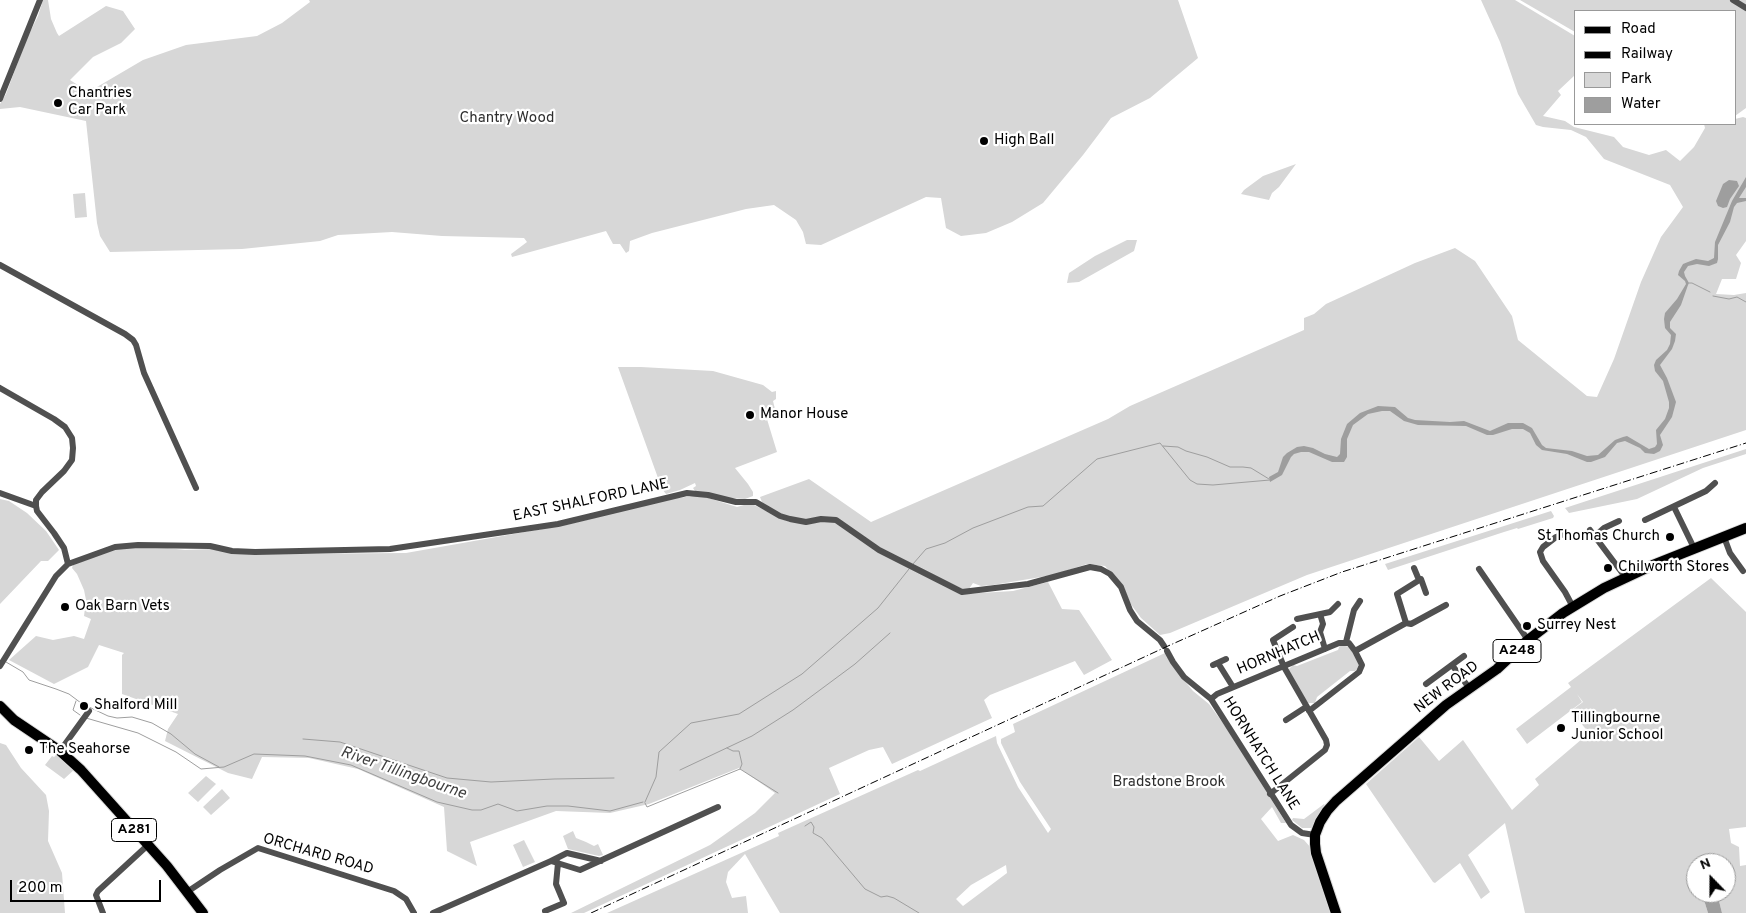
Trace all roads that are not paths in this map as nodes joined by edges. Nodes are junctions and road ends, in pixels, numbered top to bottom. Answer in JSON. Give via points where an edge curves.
{"nodes":[{"id":1,"x":40,"y":0,"type":"edge"},
{"id":2,"x":1733,"y":0,"type":"edge"},
{"id":3,"x":1746,"y":8,"type":"edge"},
{"id":4,"x":0,"y":99,"type":"edge"},
{"id":5,"x":0,"y":265,"type":"edge"},
{"id":6,"x":0,"y":388,"type":"edge"},
{"id":7,"x":1715,"y":483,"type":"dead end"},
{"id":8,"x":196,"y":488,"type":"dead end"},
{"id":9,"x":0,"y":493,"type":"edge"},
{"id":10,"x":36,"y":506,"type":"junction"},
{"id":11,"x":1674,"y":507,"type":"junction"},
{"id":12,"x":1645,"y":520,"type":"dead end"},
{"id":13,"x":1620,"y":521,"type":"dead end"},
{"id":14,"x":1746,"y":528,"type":"edge"},
{"id":15,"x":1590,"y":530,"type":"dead end"},
{"id":16,"x":1567,"y":533,"type":"dead end"},
{"id":17,"x":1595,"y":536,"type":"junction"},
{"id":18,"x":1724,"y":537,"type":"junction"},
{"id":19,"x":1694,"y":548,"type":"junction"},
{"id":20,"x":68,"y":564,"type":"junction"},
{"id":21,"x":1414,"y":568,"type":"dead end"},
{"id":22,"x":1479,"y":569,"type":"dead end"},
{"id":23,"x":1742,"y":571,"type":"dead end"},
{"id":24,"x":1626,"y":578,"type":"junction"},
{"id":25,"x":1419,"y":580,"type":"junction"},
{"id":26,"x":1426,"y":593,"type":"dead end"},
{"id":27,"x":1360,"y":600,"type":"dead end"},
{"id":28,"x":1338,"y":604,"type":"dead end"},
{"id":29,"x":1446,"y":605,"type":"dead end"},
{"id":30,"x":1573,"y":607,"type":"junction"},
{"id":31,"x":1320,"y":614,"type":"junction"},
{"id":32,"x":1298,"y":619,"type":"dead end"},
{"id":33,"x":1406,"y":623,"type":"junction"},
{"id":34,"x":1293,"y":627,"type":"dead end"},
{"id":35,"x":1528,"y":640,"type":"junction"},
{"id":36,"x":1346,"y":642,"type":"junction"},
{"id":37,"x":1325,"y":648,"type":"junction"},
{"id":38,"x":1355,"y":651,"type":"junction"},
{"id":39,"x":1464,"y":656,"type":"dead end"},
{"id":40,"x":1226,"y":659,"type":"dead end"},
{"id":41,"x":0,"y":665,"type":"edge"},
{"id":42,"x":1452,"y":665,"type":"junction"},
{"id":43,"x":1284,"y":667,"type":"junction"},
{"id":44,"x":1426,"y":684,"type":"dead end"},
{"id":45,"x":1233,"y":687,"type":"junction"},
{"id":46,"x":1470,"y":689,"type":"junction"},
{"id":47,"x":1211,"y":699,"type":"junction"},
{"id":48,"x":0,"y":706,"type":"edge"},
{"id":49,"x":1308,"y":709,"type":"junction"},
{"id":50,"x":89,"y":711,"type":"dead end"},
{"id":51,"x":1286,"y":720,"type":"dead end"},
{"id":52,"x":60,"y":751,"type":"junction"},
{"id":53,"x":1270,"y":794,"type":"junction"},
{"id":54,"x":718,"y":808,"type":"dead end"},
{"id":55,"x":1315,"y":835,"type":"junction"},
{"id":56,"x":148,"y":845,"type":"junction"},
{"id":57,"x":601,"y":860,"type":"junction"},
{"id":58,"x":551,"y":861,"type":"junction"},
{"id":59,"x":558,"y":863,"type":"junction"},
{"id":60,"x":187,"y":892,"type":"junction"},
{"id":61,"x":545,"y":911,"type":"dead end"},
{"id":62,"x":103,"y":913,"type":"edge"},
{"id":63,"x":203,"y":913,"type":"edge"},
{"id":64,"x":414,"y":913,"type":"edge"},
{"id":65,"x":432,"y":913,"type":"edge"},
{"id":66,"x":1336,"y":913,"type":"edge"}],
"edges":[{"from":1,"to":4,"type":"street"},
{"from":2,"to":3,"type":"street"},
{"from":5,"to":8,"type":"street","via":[[133,340],[144,373]]},
{"from":6,"to":10,"type":"street","via":[[54,419],[72,438],[72,460],[42,492]]},
{"from":7,"to":11,"type":"street"},
{"from":9,"to":10,"type":"street"},
{"from":10,"to":20,"type":"street","via":[[64,548]]},
{"from":11,"to":12,"type":"street"},
{"from":11,"to":19,"type":"street"},
{"from":13,"to":17,"type":"street"},
{"from":14,"to":18,"type":"main road","name":"NEW ROAD","number":"A248"},
{"from":15,"to":17,"type":"street"},
{"from":16,"to":30,"type":"street","via":[[1538,548]]},
{"from":17,"to":24,"type":"street"},
{"from":18,"to":19,"type":"main road","name":"NEW ROAD","number":"A248"},
{"from":18,"to":23,"type":"street","via":[[1730,554]]},
{"from":19,"to":24,"type":"main road","name":"NEW ROAD","number":"A248"},
{"from":20,"to":41,"type":"street","name":"EAST SHALFORD LANE","via":[[34,608]]},
{"from":20,"to":47,"type":"street","name":"EAST SHALFORD LANE","via":[[115,547],[138,545],[210,546],[255,552],[390,549],[558,524],[687,493],[708,495],[736,502],[756,502],[790,519],[806,522],[836,520],[879,550],[966,592],[1028,584],[1090,567],[1101,569],[1110,574],[1121,588],[1137,621],[1160,640],[1184,677]]},
{"from":21,"to":25,"type":"street"},
{"from":22,"to":35,"type":"street"},
{"from":24,"to":30,"type":"main road","name":"NEW ROAD","number":"A248"},
{"from":25,"to":26,"type":"street"},
{"from":25,"to":33,"type":"street","via":[[1397,594]]},
{"from":27,"to":36,"type":"street","via":[[1354,610]]},
{"from":28,"to":31,"type":"street","via":[[1330,612]]},
{"from":29,"to":33,"type":"street","via":[[1411,624]]},
{"from":30,"to":35,"type":"main road","name":"NEW ROAD","number":"A248"},
{"from":31,"to":32,"type":"street"},
{"from":31,"to":37,"type":"street","via":[[1323,624],[1320,632]]},
{"from":33,"to":38,"type":"street"},
{"from":34,"to":43,"type":"street","via":[[1273,640]]},
{"from":35,"to":46,"type":"main road","name":"NEW ROAD","number":"A248"},
{"from":36,"to":37,"type":"street","name":"HORNHATCH"},
{"from":36,"to":38,"type":"street"},
{"from":37,"to":43,"type":"street","name":"HORNHATCH"},
{"from":38,"to":49,"type":"street","via":[[1362,665],[1359,672]]},
{"from":39,"to":42,"type":"street"},
{"from":40,"to":45,"type":"street","via":[[1216,664]]},
{"from":42,"to":44,"type":"street"},
{"from":42,"to":46,"type":"street"},
{"from":43,"to":45,"type":"street","name":"HORNHATCH"},
{"from":43,"to":49,"type":"street"},
{"from":45,"to":47,"type":"street","name":"HORNHATCH"},
{"from":46,"to":55,"type":"main road","name":"NEW ROAD","number":"A248","via":[[1446,705],[1336,801],[1322,816]]},
{"from":47,"to":53,"type":"street","name":"HORNHATCH LANE"},
{"from":48,"to":52,"type":"main road","number":"A281","via":[[14,720]]},
{"from":49,"to":51,"type":"street"},
{"from":49,"to":53,"type":"street","via":[[1326,740],[1326,748]]},
{"from":50,"to":52,"type":"street"},
{"from":52,"to":56,"type":"main road","number":"A281"},
{"from":53,"to":55,"type":"street","name":"HORNHATCH LANE","via":[[1291,825],[1302,833]]},
{"from":54,"to":57,"type":"street"},
{"from":55,"to":66,"type":"main road","via":[[1316,853]]},
{"from":56,"to":60,"type":"main road","number":"A281"},
{"from":56,"to":62,"type":"street","via":[[98,891],[96,895]]},
{"from":57,"to":58,"type":"street","via":[[567,853]]},
{"from":57,"to":59,"type":"street","via":[[580,870]]},
{"from":58,"to":59,"type":"street"},
{"from":58,"to":65,"type":"street"},
{"from":59,"to":61,"type":"street","via":[[556,884],[564,903]]},
{"from":60,"to":63,"type":"main road","number":"A281"},
{"from":60,"to":64,"type":"street","name":"ORCHARD ROAD","via":[[258,848],[394,891],[406,899]]}]}
